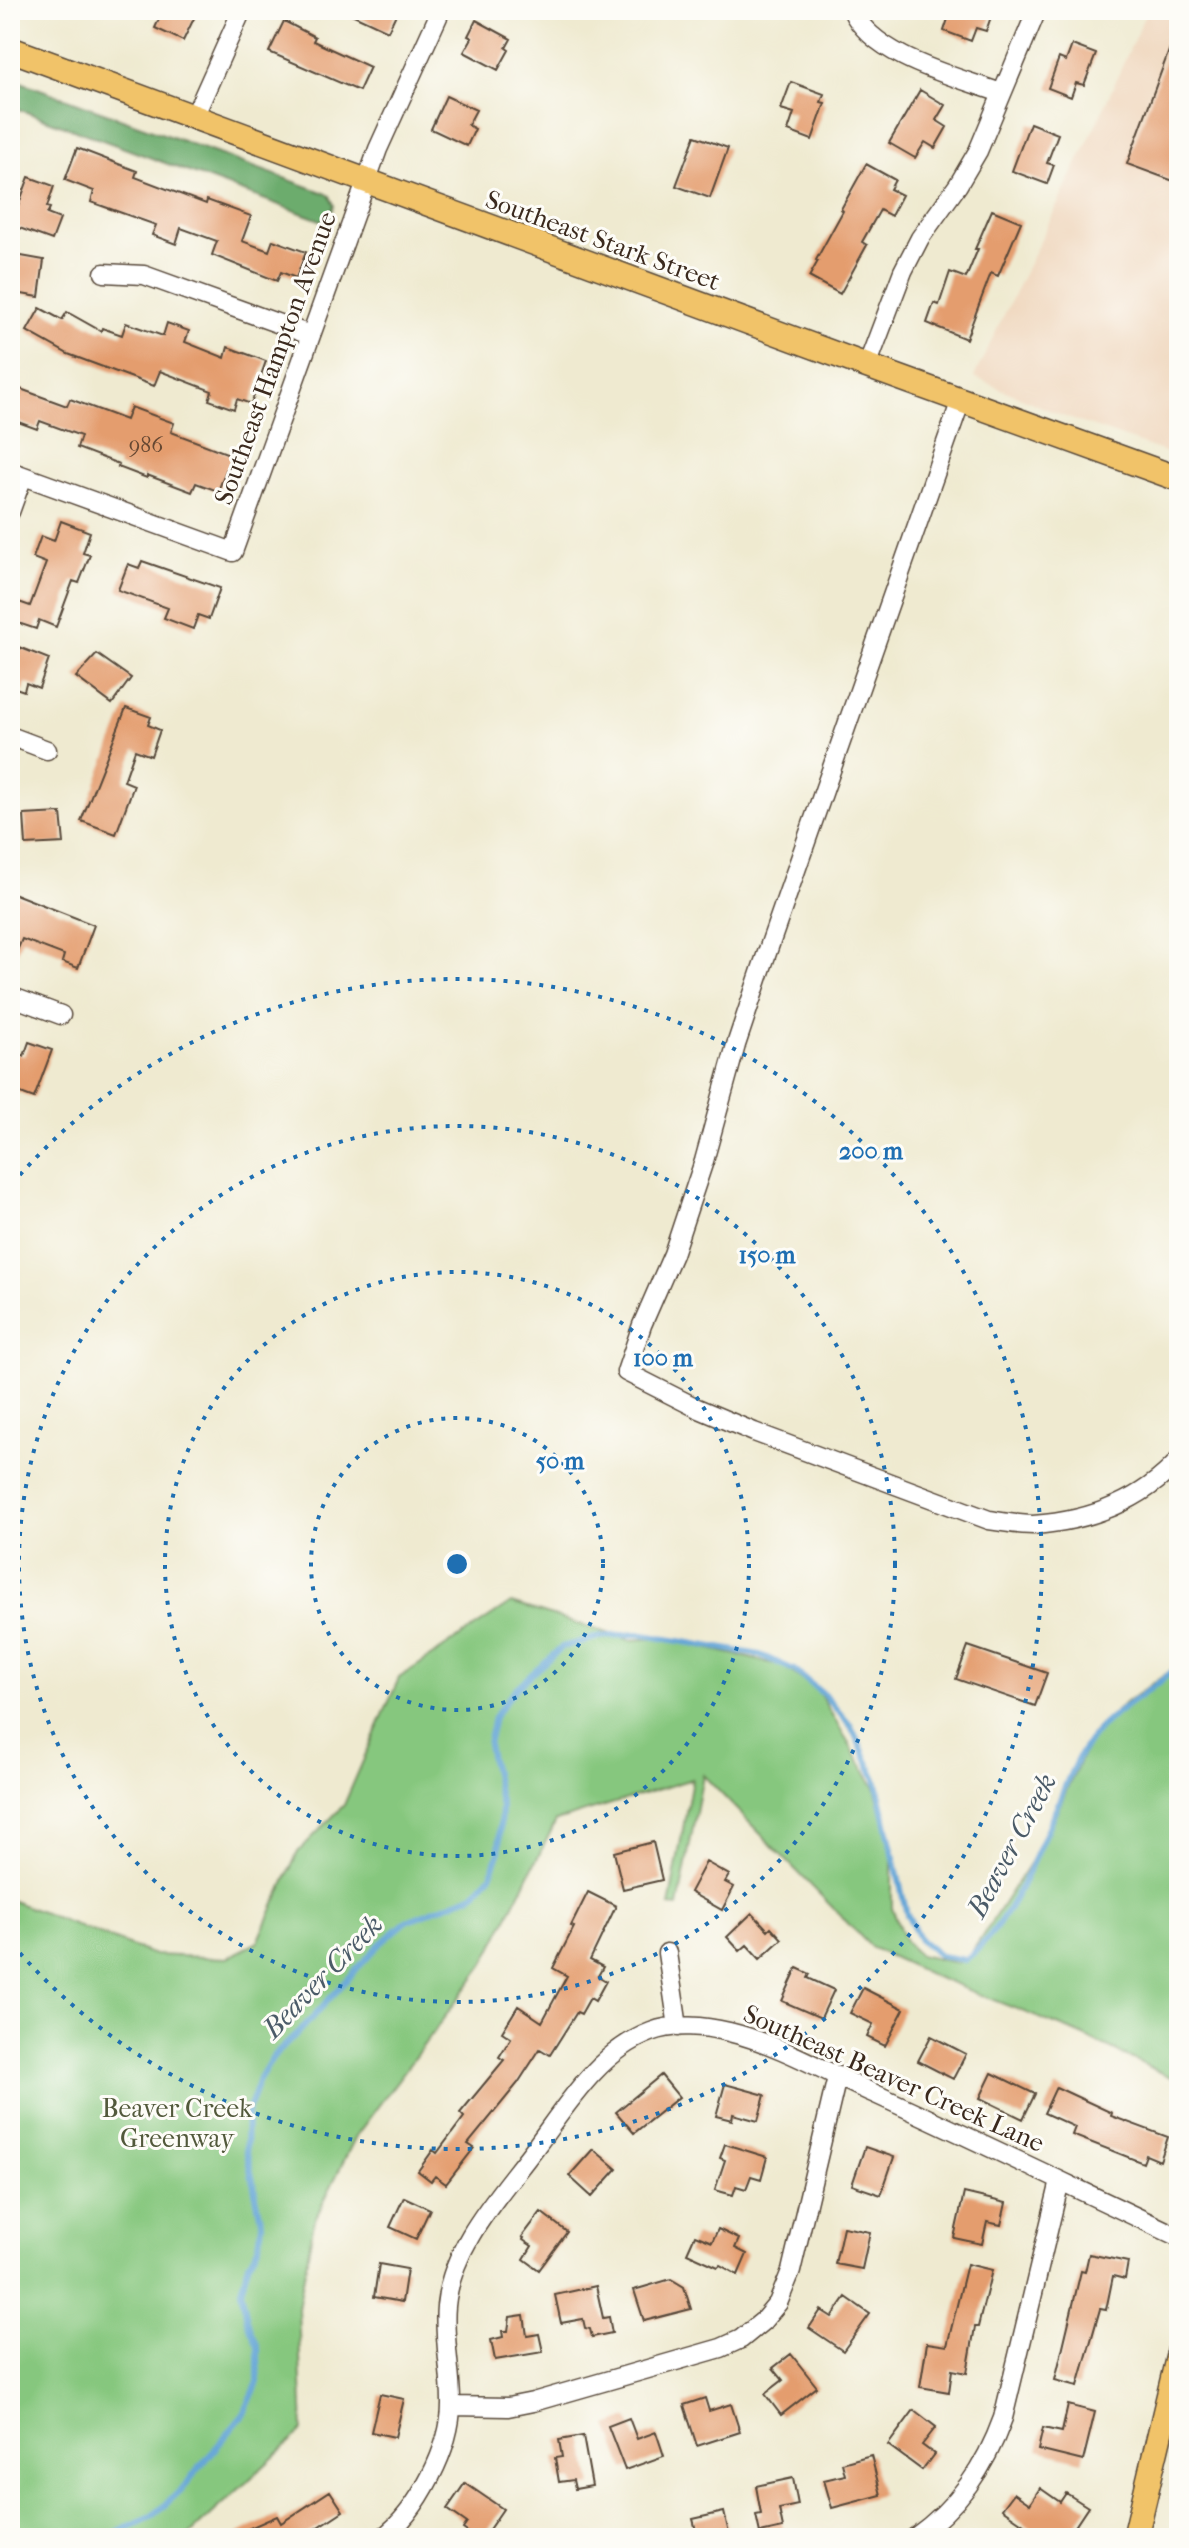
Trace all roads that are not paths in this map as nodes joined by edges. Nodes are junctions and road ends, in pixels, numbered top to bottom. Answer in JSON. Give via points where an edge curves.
{"nodes":[{"id":1,"x":242,"y":10,"type":"edge"},
{"id":2,"x":441,"y":10,"type":"edge"},
{"id":3,"x":852,"y":10,"type":"edge"},
{"id":4,"x":1037,"y":10,"type":"edge"},
{"id":5,"x":10,"y":49,"type":"edge"},
{"id":6,"x":1001,"y":93,"type":"junction"},
{"id":7,"x":194,"y":117,"type":"junction"},
{"id":8,"x":366,"y":182,"type":"junction"},
{"id":9,"x":104,"y":273,"type":"dead end"},
{"id":10,"x":310,"y":335,"type":"junction"},
{"id":11,"x":867,"y":366,"type":"junction"},
{"id":12,"x":961,"y":400,"type":"junction"},
{"id":13,"x":17,"y":473,"type":"edge"},
{"id":14,"x":1179,"y":479,"type":"edge"},
{"id":15,"x":10,"y":512,"type":"edge"},
{"id":16,"x":10,"y":736,"type":"edge"},
{"id":17,"x":47,"y":750,"type":"dead end"},
{"id":18,"x":10,"y":996,"type":"edge"},
{"id":19,"x":61,"y":1015,"type":"dead end"},
{"id":20,"x":1179,"y":1460,"type":"edge"},
{"id":21,"x":667,"y":1953,"type":"dead end"},
{"id":22,"x":678,"y":2027,"type":"junction"},
{"id":23,"x":837,"y":2077,"type":"junction"},
{"id":24,"x":1060,"y":2181,"type":"junction"},
{"id":25,"x":1179,"y":2237,"type":"edge"},
{"id":26,"x":1179,"y":2353,"type":"edge"},
{"id":27,"x":451,"y":2406,"type":"junction"},
{"id":28,"x":387,"y":2537,"type":"edge"},
{"id":29,"x":914,"y":2538,"type":"edge"},
{"id":30,"x":1135,"y":2538,"type":"edge"}],
"edges":[{"from":1,"to":7,"type":"street"},
{"from":2,"to":8,"type":"street","name":"Southeast Hampton Avenue"},
{"from":3,"to":6,"type":"street","via":[[859,25],[897,54]]},
{"from":4,"to":6,"type":"street"},
{"from":5,"to":7,"type":"main road","name":"Southeast Stark Street"},
{"from":6,"to":11,"type":"street","via":[[978,151],[903,271]]},
{"from":7,"to":8,"type":"main road","name":"Southeast Stark Street"},
{"from":8,"to":10,"type":"street","name":"Southeast Hampton Avenue"},
{"from":8,"to":11,"type":"main road","name":"Southeast Stark Street"},
{"from":9,"to":10,"type":"street","via":[[144,275]]},
{"from":10,"to":13,"type":"street","name":"Southeast Hampton Avenue","via":[[233,552]]},
{"from":11,"to":12,"type":"main road","name":"Southeast Stark Street"},
{"from":12,"to":14,"type":"main road","name":"Southeast Stark Street"},
{"from":12,"to":20,"type":"street","via":[[762,967],[673,1254],[626,1372],[754,1432],[989,1520],[1031,1525],[1109,1509],[1146,1491]]},
{"from":13,"to":15,"type":"street"},
{"from":16,"to":17,"type":"street"},
{"from":18,"to":19,"type":"street"},
{"from":21,"to":22,"type":"street"},
{"from":22,"to":23,"type":"street","name":"Southeast Beaver Creek Lane","via":[[706,2027],[747,2037]]},
{"from":22,"to":27,"type":"street","name":"Southeast Beaver Creek Lane","via":[[631,2041],[598,2069],[468,2238],[446,2304]]},
{"from":23,"to":24,"type":"street","name":"Southeast Beaver Creek Lane"},
{"from":23,"to":27,"type":"street","via":[[791,2271],[778,2303],[763,2321],[721,2348],[533,2402]]},
{"from":24,"to":25,"type":"street","name":"Southeast Beaver Creek Lane"},
{"from":24,"to":29,"type":"street","via":[[991,2450],[964,2493]]},
{"from":26,"to":30,"type":"main road"},
{"from":27,"to":28,"type":"street","name":"Southeast Beaver Creek Lane","via":[[449,2427],[426,2485]]}]}
